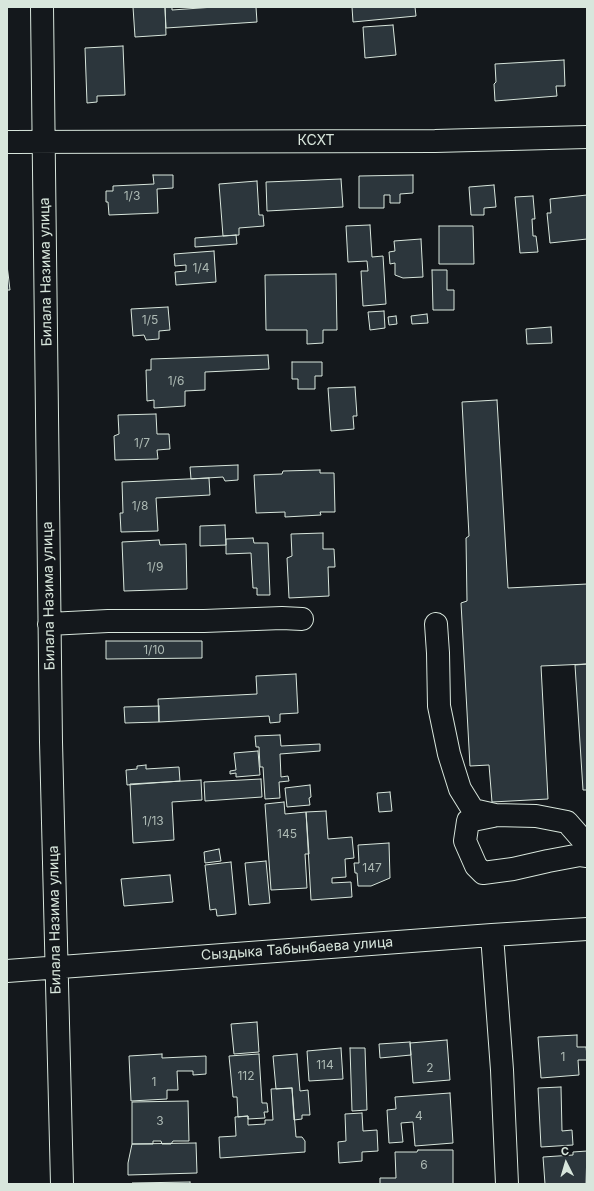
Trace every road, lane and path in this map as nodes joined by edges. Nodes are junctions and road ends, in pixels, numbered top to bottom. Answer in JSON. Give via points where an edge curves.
{"nodes":[{"id":1,"x":42,"y":7,"type":"edge"},
{"id":2,"x":587,"y":137,"type":"edge"},
{"id":3,"x":44,"y":141,"type":"junction"},
{"id":4,"x":7,"y":142,"type":"edge"},
{"id":5,"x":302,"y":619,"type":"dead end"},
{"id":6,"x":49,"y":624,"type":"junction"},
{"id":7,"x":436,"y":624,"type":"dead end"},
{"id":8,"x":495,"y":815,"type":"junction"},
{"id":9,"x":587,"y":845,"type":"edge"},
{"id":10,"x":587,"y":856,"type":"edge"},
{"id":11,"x":587,"y":929,"type":"edge"},
{"id":12,"x":492,"y":935,"type":"junction"},
{"id":13,"x":56,"y":967,"type":"junction"},
{"id":14,"x":7,"y":971,"type":"edge"},
{"id":15,"x":62,"y":1184,"type":"edge"},
{"id":16,"x":507,"y":1184,"type":"edge"}],
"edges":[{"from":1,"to":3,"type":"street","name":"Билала Назима улица"},
{"from":2,"to":3,"type":"street","name":"КСХТ","via":[[435,141]]},
{"from":3,"to":4,"type":"street","name":"КСХТ"},
{"from":3,"to":6,"type":"street","name":"Билала Назима улица"},
{"from":5,"to":6,"type":"street"},
{"from":6,"to":13,"type":"street","name":"Билала Назима улица"},
{"from":7,"to":8,"type":"street","via":[[439,706],[449,754],[460,789],[472,810]]},
{"from":8,"to":9,"type":"street","via":[[536,816],[566,822]]},
{"from":8,"to":10,"type":"street","via":[[468,821],[465,841],[476,866],[483,873],[513,870],[580,855]]},
{"from":11,"to":12,"type":"street","name":"Сыздыка Табынбаева улица"},
{"from":12,"to":13,"type":"street","name":"Сыздыка Табынбаева улица"},
{"from":12,"to":16,"type":"street"},
{"from":13,"to":14,"type":"street","name":"Сыздыка Табынбаева улица"},
{"from":13,"to":15,"type":"street","name":"Билала Назима улица"}]}
